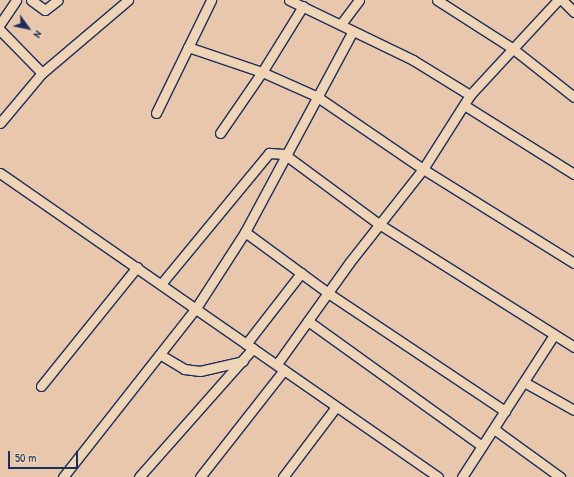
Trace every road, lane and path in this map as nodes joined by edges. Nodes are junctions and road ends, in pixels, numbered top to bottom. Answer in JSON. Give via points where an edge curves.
{"nodes":[{"id":1,"x":16,"y":0,"type":"edge"},
{"id":2,"x":31,"y":0,"type":"edge"},
{"id":3,"x":58,"y":0,"type":"edge"},
{"id":4,"x":128,"y":0,"type":"edge"},
{"id":5,"x":210,"y":0,"type":"edge"},
{"id":6,"x":289,"y":0,"type":"edge"},
{"id":7,"x":359,"y":0,"type":"edge"},
{"id":8,"x":437,"y":0,"type":"edge"},
{"id":9,"x":558,"y":0,"type":"edge"},
{"id":10,"x":562,"y":0,"type":"edge"},
{"id":11,"x":303,"y":6,"type":"junction"},
{"id":12,"x":574,"y":12,"type":"edge"},
{"id":13,"x":0,"y":24,"type":"edge"},
{"id":14,"x":341,"y":24,"type":"junction"},
{"id":15,"x":0,"y":30,"type":"edge"},
{"id":16,"x":353,"y":31,"type":"junction"},
{"id":17,"x":188,"y":47,"type":"junction"},
{"id":18,"x":512,"y":48,"type":"junction"},
{"id":19,"x":262,"y":72,"type":"junction"},
{"id":20,"x":42,"y":73,"type":"junction"},
{"id":21,"x":470,"y":94,"type":"junction"},
{"id":22,"x":316,"y":96,"type":"junction"},
{"id":23,"x":574,"y":97,"type":"edge"},
{"id":24,"x":464,"y":105,"type":"junction"},
{"id":25,"x":156,"y":112,"type":"dead end"},
{"id":26,"x":0,"y":123,"type":"edge"},
{"id":27,"x":220,"y":133,"type":"dead end"},
{"id":28,"x":284,"y":154,"type":"junction"},
{"id":29,"x":423,"y":169,"type":"junction"},
{"id":30,"x":0,"y":173,"type":"edge"},
{"id":31,"x":574,"y":174,"type":"edge"},
{"id":32,"x":379,"y":224,"type":"junction"},
{"id":33,"x":245,"y":232,"type":"junction"},
{"id":34,"x":574,"y":263,"type":"edge"},
{"id":35,"x":137,"y":268,"type":"junction"},
{"id":36,"x":301,"y":272,"type":"junction"},
{"id":37,"x":161,"y":284,"type":"junction"},
{"id":38,"x":328,"y":293,"type":"junction"},
{"id":39,"x":196,"y":308,"type":"junction"},
{"id":40,"x":308,"y":321,"type":"junction"},
{"id":41,"x":554,"y":335,"type":"junction"},
{"id":42,"x":250,"y":346,"type":"junction"},
{"id":43,"x":574,"y":347,"type":"edge"},
{"id":44,"x":161,"y":355,"type":"junction"},
{"id":45,"x":243,"y":360,"type":"junction"},
{"id":46,"x":277,"y":364,"type":"junction"},
{"id":47,"x":284,"y":370,"type":"junction"},
{"id":48,"x":524,"y":382,"type":"junction"},
{"id":49,"x":41,"y":386,"type":"dead end"},
{"id":50,"x":336,"y":407,"type":"junction"},
{"id":51,"x":574,"y":410,"type":"edge"},
{"id":52,"x":505,"y":411,"type":"junction"},
{"id":53,"x":494,"y":429,"type":"junction"},
{"id":54,"x":482,"y":446,"type":"junction"},
{"id":55,"x":63,"y":477,"type":"edge"},
{"id":56,"x":139,"y":477,"type":"edge"},
{"id":57,"x":200,"y":477,"type":"edge"},
{"id":58,"x":283,"y":477,"type":"edge"},
{"id":59,"x":438,"y":477,"type":"edge"},
{"id":60,"x":462,"y":477,"type":"edge"},
{"id":61,"x":560,"y":477,"type":"edge"}],
"edges":[{"from":1,"to":13,"type":"street"},
{"from":2,"to":3,"type":"street","via":[[45,10]]},
{"from":4,"to":20,"type":"street"},
{"from":5,"to":17,"type":"street"},
{"from":6,"to":11,"type":"street"},
{"from":7,"to":14,"type":"street"},
{"from":8,"to":18,"type":"street"},
{"from":9,"to":18,"type":"street"},
{"from":10,"to":12,"type":"street"},
{"from":11,"to":14,"type":"street"},
{"from":11,"to":19,"type":"street"},
{"from":14,"to":16,"type":"street"},
{"from":15,"to":20,"type":"street"},
{"from":16,"to":21,"type":"street","via":[[414,60]]},
{"from":16,"to":22,"type":"street"},
{"from":17,"to":19,"type":"street"},
{"from":17,"to":25,"type":"street"},
{"from":18,"to":21,"type":"street"},
{"from":18,"to":23,"type":"street"},
{"from":19,"to":22,"type":"street"},
{"from":19,"to":27,"type":"street"},
{"from":20,"to":26,"type":"street"},
{"from":21,"to":24,"type":"street"},
{"from":22,"to":28,"type":"street"},
{"from":22,"to":29,"type":"street"},
{"from":24,"to":29,"type":"street"},
{"from":24,"to":31,"type":"street"},
{"from":28,"to":32,"type":"street"},
{"from":28,"to":33,"type":"street"},
{"from":28,"to":37,"type":"street","via":[[269,153]]},
{"from":29,"to":32,"type":"street"},
{"from":29,"to":34,"type":"street"},
{"from":30,"to":35,"type":"street"},
{"from":32,"to":38,"type":"street"},
{"from":32,"to":41,"type":"street","via":[[481,285]]},
{"from":33,"to":36,"type":"street"},
{"from":33,"to":39,"type":"street"},
{"from":35,"to":37,"type":"street"},
{"from":35,"to":49,"type":"street"},
{"from":36,"to":38,"type":"street"},
{"from":36,"to":42,"type":"street"},
{"from":37,"to":39,"type":"street"},
{"from":38,"to":40,"type":"street"},
{"from":38,"to":52,"type":"street"},
{"from":39,"to":42,"type":"street"},
{"from":39,"to":44,"type":"street"},
{"from":40,"to":46,"type":"street"},
{"from":40,"to":54,"type":"street"},
{"from":41,"to":43,"type":"street"},
{"from":41,"to":48,"type":"street"},
{"from":42,"to":45,"type":"street"},
{"from":42,"to":46,"type":"street"},
{"from":44,"to":45,"type":"street","via":[[184,369],[200,371]]},
{"from":44,"to":55,"type":"street"},
{"from":45,"to":56,"type":"street"},
{"from":46,"to":47,"type":"street"},
{"from":47,"to":50,"type":"street"},
{"from":47,"to":57,"type":"street"},
{"from":48,"to":51,"type":"street"},
{"from":48,"to":52,"type":"street"},
{"from":50,"to":58,"type":"street"},
{"from":50,"to":59,"type":"street"},
{"from":52,"to":53,"type":"street"},
{"from":53,"to":54,"type":"street"},
{"from":53,"to":61,"type":"street"},
{"from":54,"to":60,"type":"street"}]}
